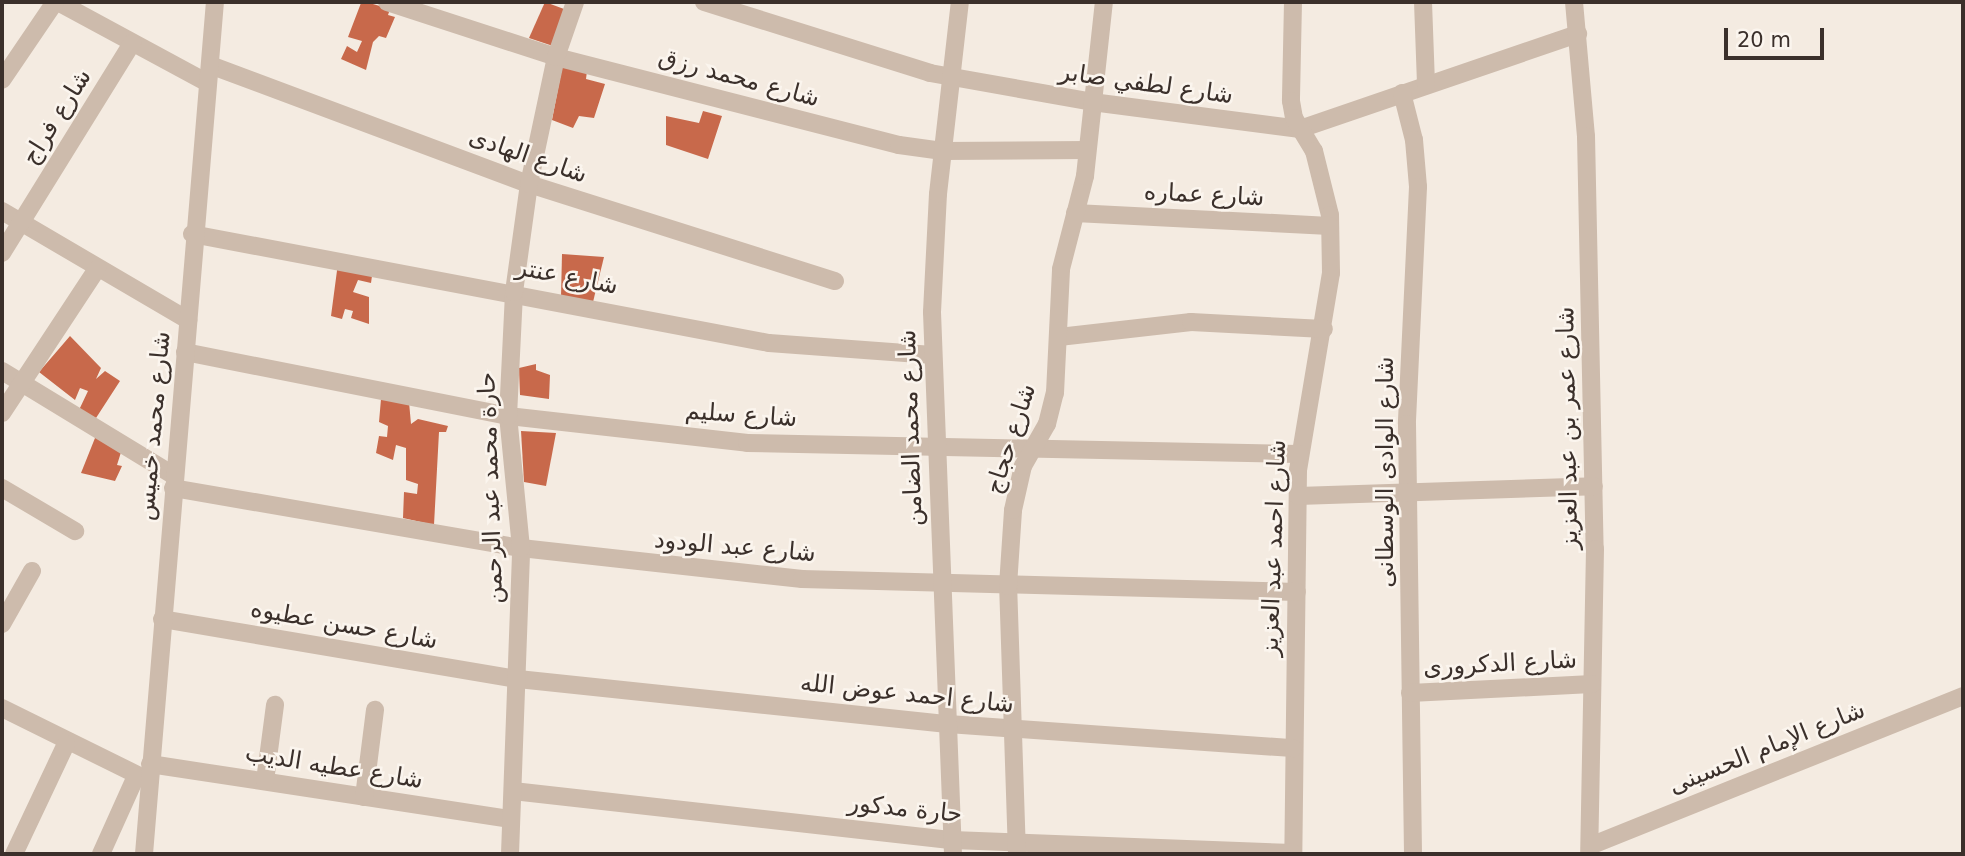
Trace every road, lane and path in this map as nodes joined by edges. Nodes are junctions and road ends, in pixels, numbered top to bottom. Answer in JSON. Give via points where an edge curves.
{"nodes":[{"id":1,"x":57,"y":2,"type":"edge"},
{"id":2,"x":215,"y":2,"type":"edge"},
{"id":3,"x":387,"y":2,"type":"edge"},
{"id":4,"x":575,"y":2,"type":"edge"},
{"id":5,"x":704,"y":2,"type":"edge"},
{"id":6,"x":960,"y":2,"type":"edge"},
{"id":7,"x":1104,"y":2,"type":"edge"},
{"id":8,"x":1293,"y":2,"type":"edge"},
{"id":9,"x":1423,"y":2,"type":"edge"},
{"id":10,"x":1574,"y":2,"type":"edge"},
{"id":11,"x":1578,"y":34,"type":"junction"},
{"id":12,"x":132,"y":43,"type":"junction"},
{"id":13,"x":556,"y":57,"type":"junction"},
{"id":14,"x":209,"y":65,"type":"junction"},
{"id":15,"x":951,"y":77,"type":"junction"},
{"id":16,"x":2,"y":80,"type":"edge"},
{"id":17,"x":208,"y":83,"type":"junction"},
{"id":18,"x":1426,"y":85,"type":"junction"},
{"id":19,"x":1402,"y":93,"type":"junction"},
{"id":20,"x":1091,"y":102,"type":"junction"},
{"id":21,"x":1300,"y":129,"type":"junction"},
{"id":22,"x":1087,"y":150,"type":"junction"},
{"id":23,"x":943,"y":151,"type":"junction"},
{"id":24,"x":529,"y":184,"type":"junction"},
{"id":25,"x":2,"y":211,"type":"edge"},
{"id":26,"x":1075,"y":213,"type":"junction"},
{"id":27,"x":21,"y":222,"type":"junction"},
{"id":28,"x":1330,"y":226,"type":"junction"},
{"id":29,"x":192,"y":233,"type":"junction"},
{"id":30,"x":2,"y":253,"type":"edge"},
{"id":31,"x":97,"y":269,"type":"junction"},
{"id":32,"x":835,"y":282,"type":"dead end"},
{"id":33,"x":514,"y":292,"type":"junction"},
{"id":34,"x":188,"y":320,"type":"junction"},
{"id":35,"x":1324,"y":329,"type":"junction"},
{"id":36,"x":1059,"y":337,"type":"junction"},
{"id":37,"x":185,"y":352,"type":"junction"},
{"id":38,"x":933,"y":355,"type":"junction"},
{"id":39,"x":2,"y":371,"type":"edge"},
{"id":40,"x":20,"y":383,"type":"junction"},
{"id":41,"x":2,"y":413,"type":"edge"},
{"id":42,"x":508,"y":416,"type":"junction"},
{"id":43,"x":936,"y":448,"type":"junction"},
{"id":44,"x":1035,"y":449,"type":"junction"},
{"id":45,"x":1300,"y":454,"type":"junction"},
{"id":46,"x":174,"y":482,"type":"junction"},
{"id":47,"x":1594,"y":486,"type":"junction"},
{"id":48,"x":2,"y":488,"type":"edge"},
{"id":49,"x":1408,"y":493,"type":"junction"},
{"id":50,"x":1298,"y":496,"type":"junction"},
{"id":51,"x":75,"y":531,"type":"dead end"},
{"id":52,"x":521,"y":548,"type":"junction"},
{"id":53,"x":32,"y":570,"type":"dead end"},
{"id":54,"x":940,"y":584,"type":"junction"},
{"id":55,"x":1008,"y":586,"type":"junction"},
{"id":56,"x":1297,"y":592,"type":"junction"},
{"id":57,"x":162,"y":619,"type":"junction"},
{"id":58,"x":2,"y":624,"type":"edge"},
{"id":59,"x":518,"y":679,"type":"junction"},
{"id":60,"x":1592,"y":684,"type":"junction"},
{"id":61,"x":1410,"y":693,"type":"junction"},
{"id":62,"x":1963,"y":696,"type":"edge"},
{"id":63,"x":275,"y":705,"type":"dead end"},
{"id":64,"x":2,"y":708,"type":"edge"},
{"id":65,"x":375,"y":710,"type":"dead end"},
{"id":66,"x":948,"y":724,"type":"junction"},
{"id":67,"x":1010,"y":729,"type":"junction"},
{"id":68,"x":66,"y":744,"type":"junction"},
{"id":69,"x":1293,"y":748,"type":"junction"},
{"id":70,"x":145,"y":773,"type":"junction"},
{"id":71,"x":265,"y":781,"type":"junction"},
{"id":72,"x":513,"y":791,"type":"junction"},
{"id":73,"x":364,"y":797,"type":"junction"},
{"id":74,"x":511,"y":819,"type":"junction"},
{"id":75,"x":952,"y":847,"type":"edge"},
{"id":76,"x":1016,"y":849,"type":"edge"},
{"id":77,"x":1589,"y":850,"type":"edge"},
{"id":78,"x":14,"y":854,"type":"edge"},
{"id":79,"x":101,"y":854,"type":"edge"},
{"id":80,"x":144,"y":854,"type":"edge"},
{"id":81,"x":510,"y":854,"type":"edge"},
{"id":82,"x":1293,"y":854,"type":"edge"},
{"id":83,"x":1413,"y":854,"type":"edge"}],
"edges":[{"from":1,"to":12,"type":"street"},
{"from":1,"to":16,"type":"street"},
{"from":2,"to":14,"type":"street","name":"شارع محمد خميس"},
{"from":3,"to":13,"type":"street","name":"شارع محمد رزق"},
{"from":4,"to":13,"type":"street","name":"حارة محمد عبد الرحمن"},
{"from":5,"to":15,"type":"street","name":"شارع لطفي صابر"},
{"from":6,"to":15,"type":"street","name":"شارع محمد الضامن"},
{"from":7,"to":20,"type":"street","name":"شارع حجاج"},
{"from":8,"to":21,"type":"street","name":"شارع احمد عبد العزيز","via":[[1291,101]]},
{"from":9,"to":18,"type":"street"},
{"from":10,"to":11,"type":"street","name":"شارع عمر بن عبد العزيز"},
{"from":11,"to":18,"type":"street","name":"شارع لطفي صابر"},
{"from":11,"to":47,"type":"street","name":"شارع عمر بن عبد العزيز","via":[[1586,136]]},
{"from":12,"to":17,"type":"street"},
{"from":12,"to":27,"type":"street","name":"شارع فراج"},
{"from":13,"to":23,"type":"street","name":"شارع محمد رزق","via":[[899,145]]},
{"from":13,"to":24,"type":"street","name":"حارة محمد عبد الرحمن"},
{"from":14,"to":17,"type":"street","name":"شارع محمد خميس"},
{"from":14,"to":24,"type":"street","name":"شارع الهادى"},
{"from":15,"to":20,"type":"street","name":"شارع لطفي صابر"},
{"from":15,"to":23,"type":"street","name":"شارع محمد الضامن"},
{"from":17,"to":29,"type":"street","name":"شارع محمد خميس"},
{"from":18,"to":19,"type":"street","name":"شارع لطفي صابر"},
{"from":19,"to":21,"type":"street","name":"شارع لطفي صابر"},
{"from":19,"to":49,"type":"street","name":"شارع الوادى الوسطانى","via":[[1414,139],[1418,187]]},
{"from":20,"to":21,"type":"street","name":"شارع لطفي صابر"},
{"from":20,"to":22,"type":"street","name":"شارع حجاج"},
{"from":21,"to":28,"type":"street","name":"شارع احمد عبد العزيز","via":[[1314,151]]},
{"from":22,"to":23,"type":"street","name":"شارع محمد رزق"},
{"from":22,"to":26,"type":"street","name":"شارع حجاج"},
{"from":23,"to":38,"type":"street","name":"شارع محمد الضامن"},
{"from":24,"to":32,"type":"street","name":"شارع الهادى"},
{"from":24,"to":33,"type":"street","name":"حارة محمد عبد الرحمن"},
{"from":25,"to":27,"type":"street"},
{"from":26,"to":28,"type":"street","name":"شارع عماره"},
{"from":26,"to":36,"type":"street","name":"شارع حجاج","via":[[1061,268]]},
{"from":27,"to":30,"type":"street","name":"شارع فراج"},
{"from":27,"to":31,"type":"street"},
{"from":28,"to":35,"type":"street","name":"شارع احمد عبد العزيز"},
{"from":29,"to":33,"type":"street","name":"شارع عنتر"},
{"from":29,"to":34,"type":"street","name":"شارع محمد خميس"},
{"from":31,"to":34,"type":"street"},
{"from":31,"to":40,"type":"street"},
{"from":33,"to":38,"type":"street","name":"شارع عنتر","via":[[769,343]]},
{"from":33,"to":42,"type":"street","name":"حارة محمد عبد الرحمن"},
{"from":34,"to":37,"type":"street","name":"شارع محمد خميس"},
{"from":35,"to":36,"type":"street","via":[[1191,323]]},
{"from":35,"to":45,"type":"street","name":"شارع احمد عبد العزيز"},
{"from":36,"to":44,"type":"street","name":"شارع حجاج","via":[[1055,393]]},
{"from":37,"to":42,"type":"street","name":"شارع سليم"},
{"from":37,"to":46,"type":"street","name":"شارع محمد خميس"},
{"from":38,"to":43,"type":"street","name":"شارع محمد الضامن"},
{"from":39,"to":40,"type":"street"},
{"from":40,"to":41,"type":"street"},
{"from":40,"to":46,"type":"street"},
{"from":42,"to":43,"type":"street","name":"شارع سليم","via":[[747,443]]},
{"from":42,"to":52,"type":"street","name":"حارة محمد عبد الرحمن"},
{"from":43,"to":44,"type":"street","name":"شارع سليم"},
{"from":43,"to":54,"type":"street","name":"شارع محمد الضامن"},
{"from":44,"to":45,"type":"street","name":"شارع سليم"},
{"from":44,"to":55,"type":"street","name":"شارع حجاج","via":[[1016,486]]},
{"from":45,"to":50,"type":"street","name":"شارع احمد عبد العزيز"},
{"from":46,"to":52,"type":"street","name":"شارع عبد الودود"},
{"from":46,"to":57,"type":"street","name":"شارع محمد خميس"},
{"from":47,"to":49,"type":"street"},
{"from":47,"to":60,"type":"street","name":"شارع عمر بن عبد العزيز"},
{"from":48,"to":51,"type":"street"},
{"from":49,"to":50,"type":"street"},
{"from":49,"to":61,"type":"street","name":"شارع الوادى الوسطانى"},
{"from":50,"to":56,"type":"street","name":"شارع احمد عبد العزيز"},
{"from":52,"to":54,"type":"street","name":"شارع عبد الودود","via":[[802,579]]},
{"from":52,"to":59,"type":"street","name":"حارة محمد عبد الرحمن"},
{"from":53,"to":58,"type":"street"},
{"from":54,"to":55,"type":"street","name":"شارع عبد الودود"},
{"from":54,"to":66,"type":"street","name":"شارع محمد الضامن"},
{"from":55,"to":56,"type":"street","name":"شارع عبد الودود"},
{"from":55,"to":67,"type":"street","name":"شارع حجاج"},
{"from":56,"to":69,"type":"street","name":"شارع احمد عبد العزيز"},
{"from":57,"to":59,"type":"street","name":"شارع حسن عطيوه"},
{"from":57,"to":70,"type":"street","name":"شارع محمد خميس"},
{"from":59,"to":66,"type":"street","name":"شارع احمد عوض الله"},
{"from":59,"to":72,"type":"street","name":"حارة محمد عبد الرحمن"},
{"from":60,"to":61,"type":"street","name":"شارع الدكرورى"},
{"from":60,"to":77,"type":"street","name":"شارع عمر بن عبد العزيز"},
{"from":61,"to":83,"type":"street","name":"شارع الوادى الوسطانى"},
{"from":62,"to":77,"type":"street","name":"شارع الإمام الحسينى"},
{"from":63,"to":71,"type":"street"},
{"from":64,"to":68,"type":"street","name":"شارع عطيه الديب"},
{"from":65,"to":73,"type":"street"},
{"from":66,"to":67,"type":"street","name":"شارع احمد عوض الله"},
{"from":66,"to":75,"type":"street","name":"شارع محمد الضامن"},
{"from":67,"to":69,"type":"street","name":"شارع احمد عوض الله"},
{"from":67,"to":76,"type":"street","name":"شارع حجاج"},
{"from":68,"to":70,"type":"street","name":"شارع عطيه الديب"},
{"from":68,"to":78,"type":"street"},
{"from":69,"to":82,"type":"street","name":"شارع احمد عبد العزيز"},
{"from":70,"to":71,"type":"street","name":"شارع عطيه الديب"},
{"from":70,"to":79,"type":"street"},
{"from":70,"to":80,"type":"street","name":"شارع محمد خميس"},
{"from":71,"to":73,"type":"street","name":"شارع عطيه الديب"},
{"from":72,"to":74,"type":"street","name":"حارة محمد عبد الرحمن"},
{"from":72,"to":75,"type":"street","name":"حارة مدكور"},
{"from":73,"to":74,"type":"street","name":"شارع عطيه الديب"},
{"from":74,"to":81,"type":"street","name":"حارة محمد عبد الرحمن"},
{"from":75,"to":76,"type":"street","name":"حارة مدكور"},
{"from":76,"to":82,"type":"street","name":"حارة مدكور"}]}
